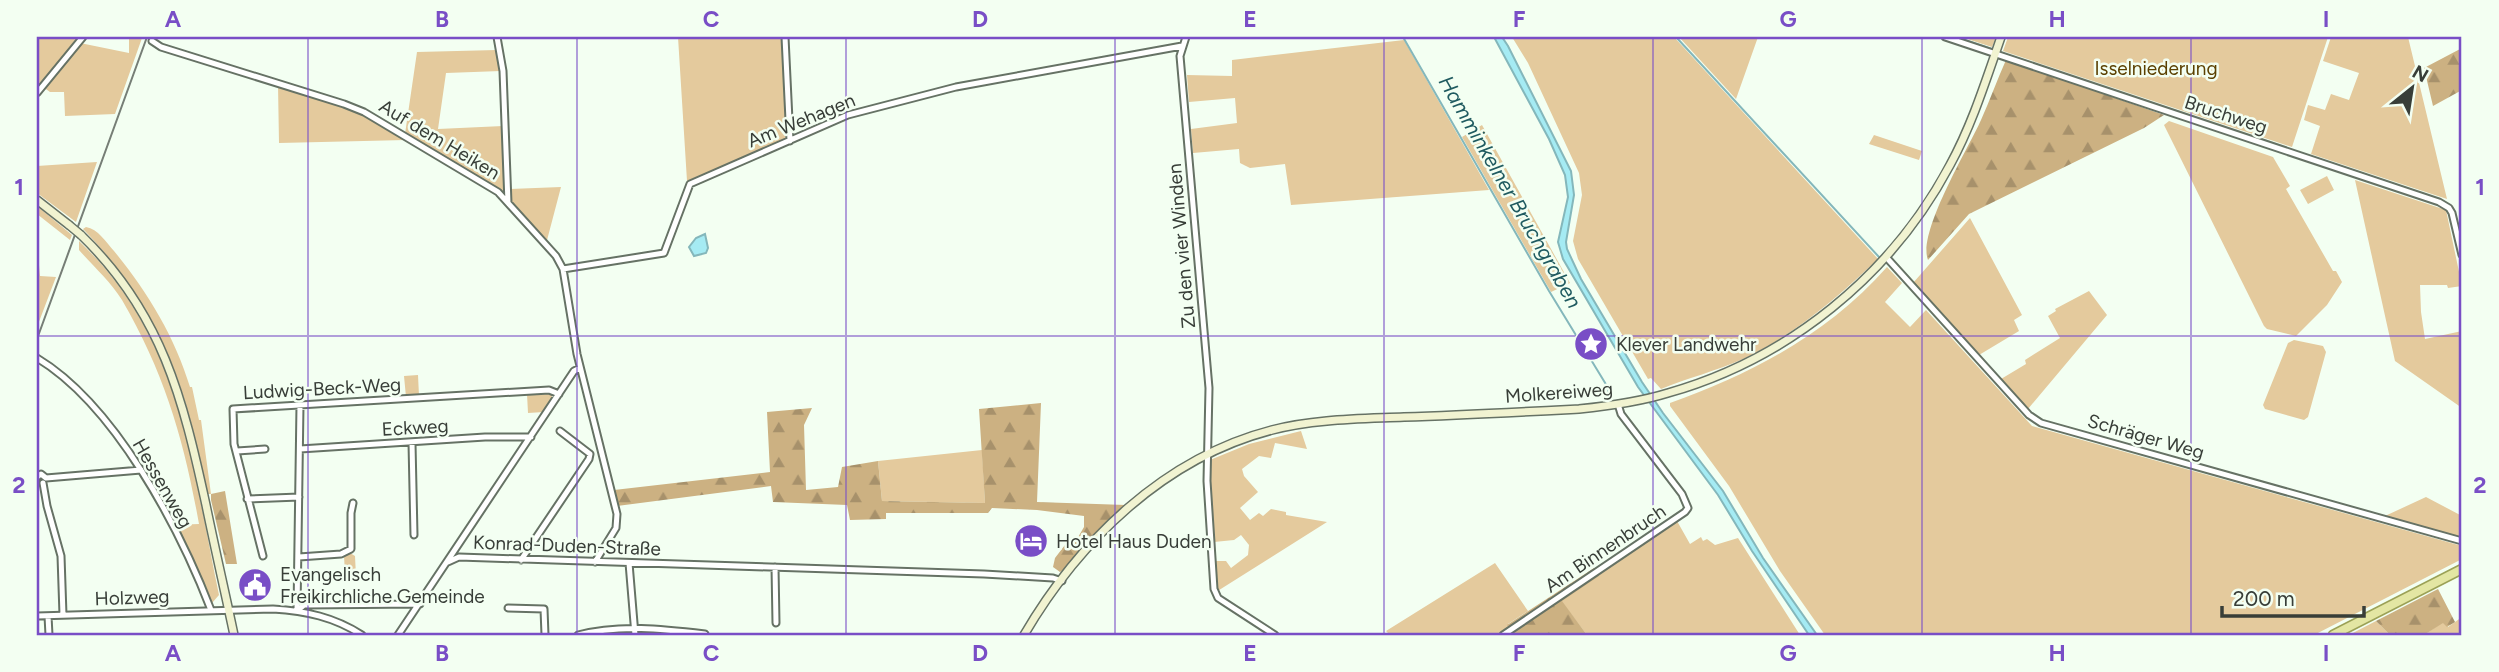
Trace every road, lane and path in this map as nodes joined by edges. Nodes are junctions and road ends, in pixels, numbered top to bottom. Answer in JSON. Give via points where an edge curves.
{"nodes":[{"id":1,"x":83,"y":37,"type":"edge"},
{"id":2,"x":496,"y":37,"type":"edge"},
{"id":3,"x":785,"y":37,"type":"edge"},
{"id":4,"x":1186,"y":37,"type":"edge"},
{"id":5,"x":1945,"y":37,"type":"edge"},
{"id":6,"x":2001,"y":37,"type":"edge"},
{"id":7,"x":152,"y":41,"type":"dead end"},
{"id":8,"x":1182,"y":47,"type":"junction"},
{"id":9,"x":1995,"y":54,"type":"junction"},
{"id":10,"x":37,"y":93,"type":"edge"},
{"id":11,"x":790,"y":141,"type":"junction"},
{"id":12,"x":37,"y":200,"type":"edge"},
{"id":13,"x":508,"y":203,"type":"junction"},
{"id":14,"x":2462,"y":255,"type":"edge"},
{"id":15,"x":1885,"y":257,"type":"junction"},
{"id":16,"x":563,"y":269,"type":"junction"},
{"id":17,"x":37,"y":358,"type":"edge"},
{"id":18,"x":580,"y":368,"type":"junction"},
{"id":19,"x":559,"y":394,"type":"junction"},
{"id":20,"x":1618,"y":404,"type":"junction"},
{"id":21,"x":300,"y":405,"type":"junction"},
{"id":22,"x":560,"y":431,"type":"dead end"},
{"id":23,"x":531,"y":437,"type":"junction"},
{"id":24,"x":412,"y":443,"type":"junction"},
{"id":25,"x":265,"y":449,"type":"dead end"},
{"id":26,"x":300,"y":449,"type":"junction"},
{"id":27,"x":237,"y":451,"type":"junction"},
{"id":28,"x":1206,"y":454,"type":"junction"},
{"id":29,"x":141,"y":470,"type":"junction"},
{"id":30,"x":37,"y":479,"type":"edge"},
{"id":31,"x":45,"y":481,"type":"junction"},
{"id":32,"x":299,"y":497,"type":"junction"},
{"id":33,"x":247,"y":499,"type":"junction"},
{"id":34,"x":353,"y":503,"type":"dead end"},
{"id":35,"x":414,"y":535,"type":"dead end"},
{"id":36,"x":2462,"y":541,"type":"edge"},
{"id":37,"x":263,"y":556,"type":"dead end"},
{"id":38,"x":299,"y":557,"type":"junction"},
{"id":39,"x":521,"y":560,"type":"junction"},
{"id":40,"x":448,"y":562,"type":"junction"},
{"id":41,"x":595,"y":562,"type":"junction"},
{"id":42,"x":629,"y":563,"type":"junction"},
{"id":43,"x":775,"y":567,"type":"junction"},
{"id":44,"x":2462,"y":569,"type":"edge"},
{"id":45,"x":1062,"y":581,"type":"junction"},
{"id":46,"x":340,"y":604,"type":"junction"},
{"id":47,"x":420,"y":604,"type":"junction"},
{"id":48,"x":508,"y":608,"type":"dead end"},
{"id":49,"x":211,"y":610,"type":"junction"},
{"id":50,"x":229,"y":610,"type":"junction"},
{"id":51,"x":297,"y":611,"type":"junction"},
{"id":52,"x":63,"y":615,"type":"junction"},
{"id":53,"x":37,"y":616,"type":"edge"},
{"id":54,"x":48,"y":616,"type":"junction"},
{"id":55,"x":327,"y":617,"type":"junction"},
{"id":56,"x":776,"y":622,"type":"dead end"},
{"id":57,"x":635,"y":632,"type":"edge"},
{"id":58,"x":587,"y":634,"type":"edge"},
{"id":59,"x":705,"y":634,"type":"edge"},
{"id":60,"x":49,"y":635,"type":"edge"},
{"id":61,"x":234,"y":635,"type":"edge"},
{"id":62,"x":362,"y":635,"type":"edge"},
{"id":63,"x":398,"y":635,"type":"edge"},
{"id":64,"x":545,"y":635,"type":"edge"},
{"id":65,"x":578,"y":635,"type":"edge"},
{"id":66,"x":715,"y":635,"type":"edge"},
{"id":67,"x":1024,"y":635,"type":"edge"},
{"id":68,"x":1275,"y":635,"type":"edge"},
{"id":69,"x":1503,"y":635,"type":"edge"},
{"id":70,"x":2333,"y":635,"type":"edge"}],
"edges":[{"from":1,"to":10,"type":"street"},
{"from":2,"to":13,"type":"street","via":[[503,71]]},
{"from":3,"to":11,"type":"street"},
{"from":4,"to":8,"type":"street","name":"Zu den vier Winden"},
{"from":5,"to":9,"type":"street","name":"Bruchweg"},
{"from":6,"to":9,"type":"main road","name":"Molkereiweg"},
{"from":7,"to":13,"type":"street","name":"Auf dem Heiken","via":[[364,112],[498,192]]},
{"from":8,"to":11,"type":"street","name":"Am Wehagen","via":[[956,87],[848,115]]},
{"from":8,"to":28,"type":"street","name":"Zu den vier Winden","via":[[1209,388]]},
{"from":9,"to":14,"type":"street","name":"Bruchweg","via":[[2439,202],[2452,213]]},
{"from":9,"to":15,"type":"main road","name":"Molkereiweg","via":[[1951,164],[1919,216]]},
{"from":11,"to":16,"type":"street","name":"Am Wehagen","via":[[690,184],[664,253]]},
{"from":12,"to":50,"type":"main road","bridge":true,"via":[[81,235],[114,271],[143,313],[167,361],[181,400]]},
{"from":13,"to":16,"type":"street","name":"Auf dem Heiken"},
{"from":15,"to":20,"type":"main road","name":"Molkereiweg","via":[[1827,312],[1773,348],[1718,376]]},
{"from":15,"to":36,"type":"street","name":"Schräger Weg","via":[[2029,415],[2042,423]]},
{"from":16,"to":18,"type":"street","name":"Auf dem Heiken"},
{"from":17,"to":29,"type":"street","name":"Hessenweg","via":[[56,371],[117,434]]},
{"from":18,"to":19,"type":"street"},
{"from":18,"to":41,"type":"street","name":"Auf dem Heiken","via":[[618,521]]},
{"from":19,"to":21,"type":"street","name":"Ludwig-Beck-Weg","via":[[549,390]]},
{"from":19,"to":23,"type":"street"},
{"from":20,"to":28,"type":"main road","name":"Molkereiweg","via":[[1317,422],[1272,430]]},
{"from":20,"to":69,"type":"street","name":"Am Binnenbruch","via":[[1688,508]]},
{"from":21,"to":26,"type":"street"},
{"from":21,"to":27,"type":"street","name":"Ludwig-Beck-Weg","via":[[233,409]]},
{"from":22,"to":39,"type":"street","via":[[586,450],[589,459]]},
{"from":23,"to":24,"type":"street","name":"Eckweg"},
{"from":23,"to":40,"type":"street"},
{"from":24,"to":26,"type":"street","name":"Eckweg"},
{"from":24,"to":35,"type":"street"},
{"from":25,"to":27,"type":"street"},
{"from":26,"to":32,"type":"street"},
{"from":27,"to":33,"type":"street"},
{"from":28,"to":45,"type":"main road","name":"Molkereiweg","via":[[1166,478],[1122,514]]},
{"from":28,"to":68,"type":"street","name":"Zu den vier Winden","via":[[1215,594]]},
{"from":29,"to":31,"type":"street"},
{"from":29,"to":49,"type":"street","name":"Hessenweg"},
{"from":30,"to":31,"type":"street"},
{"from":31,"to":52,"type":"street","via":[[61,556]]},
{"from":32,"to":33,"type":"street"},
{"from":32,"to":38,"type":"street"},
{"from":33,"to":37,"type":"street"},
{"from":34,"to":38,"type":"street","via":[[351,549]]},
{"from":38,"to":51,"type":"street"},
{"from":39,"to":40,"type":"street","name":"Konrad-Duden-Straße","via":[[459,557]]},
{"from":39,"to":41,"type":"street","name":"Konrad-Duden-Straße"},
{"from":40,"to":47,"type":"street","name":"Konrad-Duden-Straße"},
{"from":41,"to":42,"type":"street","name":"Konrad-Duden-Straße"},
{"from":42,"to":43,"type":"street","name":"Konrad-Duden-Straße"},
{"from":42,"to":57,"type":"street"},
{"from":43,"to":45,"type":"street","name":"Konrad-Duden-Straße"},
{"from":43,"to":56,"type":"street"},
{"from":44,"to":70,"type":"main road"},
{"from":45,"to":67,"type":"main road","name":"Molkereiweg"},
{"from":46,"to":47,"type":"street"},
{"from":46,"to":51,"type":"street","via":[[304,605]]},
{"from":46,"to":55,"type":"street"},
{"from":47,"to":63,"type":"street","name":"Konrad-Duden-Straße"},
{"from":48,"to":64,"type":"street","via":[[544,609]]},
{"from":49,"to":50,"type":"street","name":"Holzweg"},
{"from":49,"to":52,"type":"street","name":"Holzweg"},
{"from":50,"to":51,"type":"street","name":"Holzweg"},
{"from":50,"to":61,"type":"main road"},
{"from":51,"to":55,"type":"street"},
{"from":52,"to":54,"type":"street","name":"Holzweg"},
{"from":53,"to":54,"type":"street","name":"Holzweg"},
{"from":54,"to":60,"type":"street"},
{"from":55,"to":62,"type":"street"},
{"from":57,"to":58,"type":"street","via":[[609,629]]},
{"from":57,"to":59,"type":"street"},
{"from":58,"to":65,"type":"street"},
{"from":59,"to":66,"type":"street"}]}
